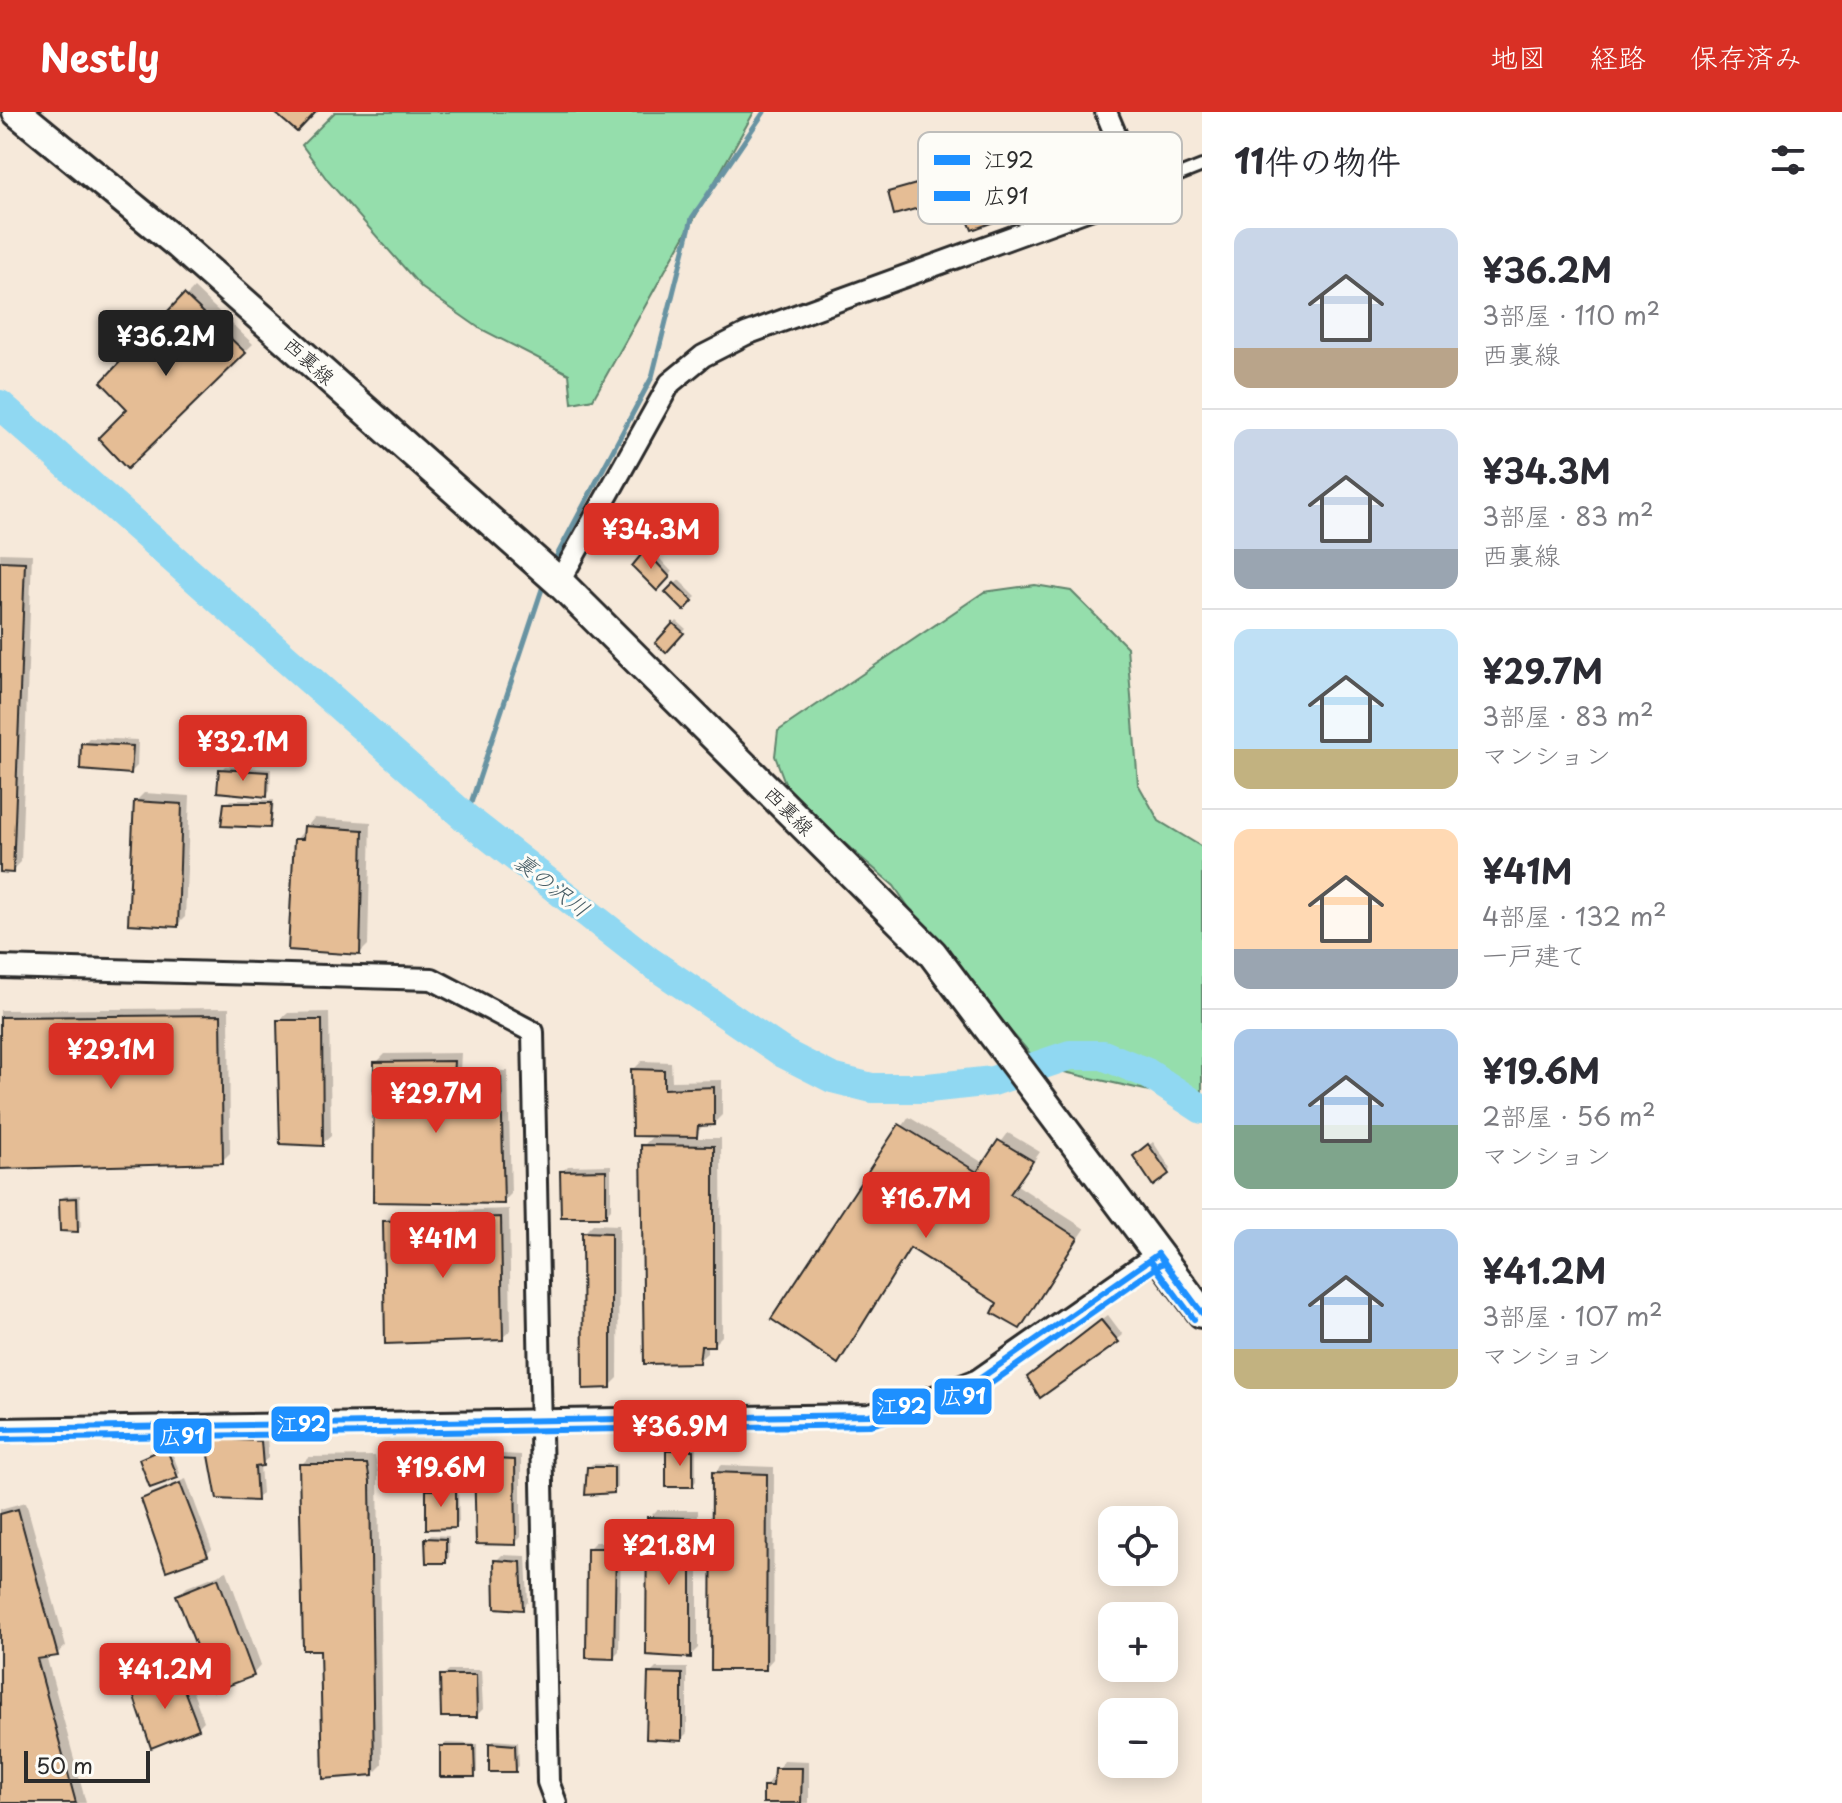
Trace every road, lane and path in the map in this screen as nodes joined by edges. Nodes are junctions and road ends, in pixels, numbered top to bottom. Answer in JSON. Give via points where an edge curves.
{"nodes":[{"id":1,"x":17,"y":112,"type":"edge"},
{"id":2,"x":1106,"y":112,"type":"edge"},
{"id":3,"x":1114,"y":132,"type":"edge"},
{"id":4,"x":1202,"y":166,"type":"edge"},
{"id":5,"x":1182,"y":174,"type":"edge"},
{"id":6,"x":1048,"y":224,"type":"edge"},
{"id":7,"x":559,"y":582,"type":"junction"},
{"id":8,"x":0,"y":967,"type":"edge"},
{"id":9,"x":1158,"y":1254,"type":"junction"},
{"id":10,"x":1202,"y":1313,"type":"edge"},
{"id":11,"x":542,"y":1421,"type":"junction"},
{"id":12,"x":0,"y":1429,"type":"edge"},
{"id":13,"x":556,"y":1803,"type":"edge"}],
"edges":[{"from":1,"to":7,"type":"street","name":"西裏線","via":[[179,245]]},
{"from":2,"to":3,"type":"street"},
{"from":4,"to":5,"type":"lane"},
{"from":6,"to":7,"type":"street","via":[[746,334],[703,356],[670,383]]},
{"from":7,"to":9,"type":"street","name":"西裏線","via":[[932,953]]},
{"from":8,"to":11,"type":"street","via":[[432,979],[533,1032]]},
{"from":9,"to":10,"type":"street"},
{"from":9,"to":11,"type":"street","via":[[978,1380],[923,1401],[869,1415]]},
{"from":11,"to":12,"type":"street"},
{"from":11,"to":13,"type":"street","via":[[548,1782]]}]}
